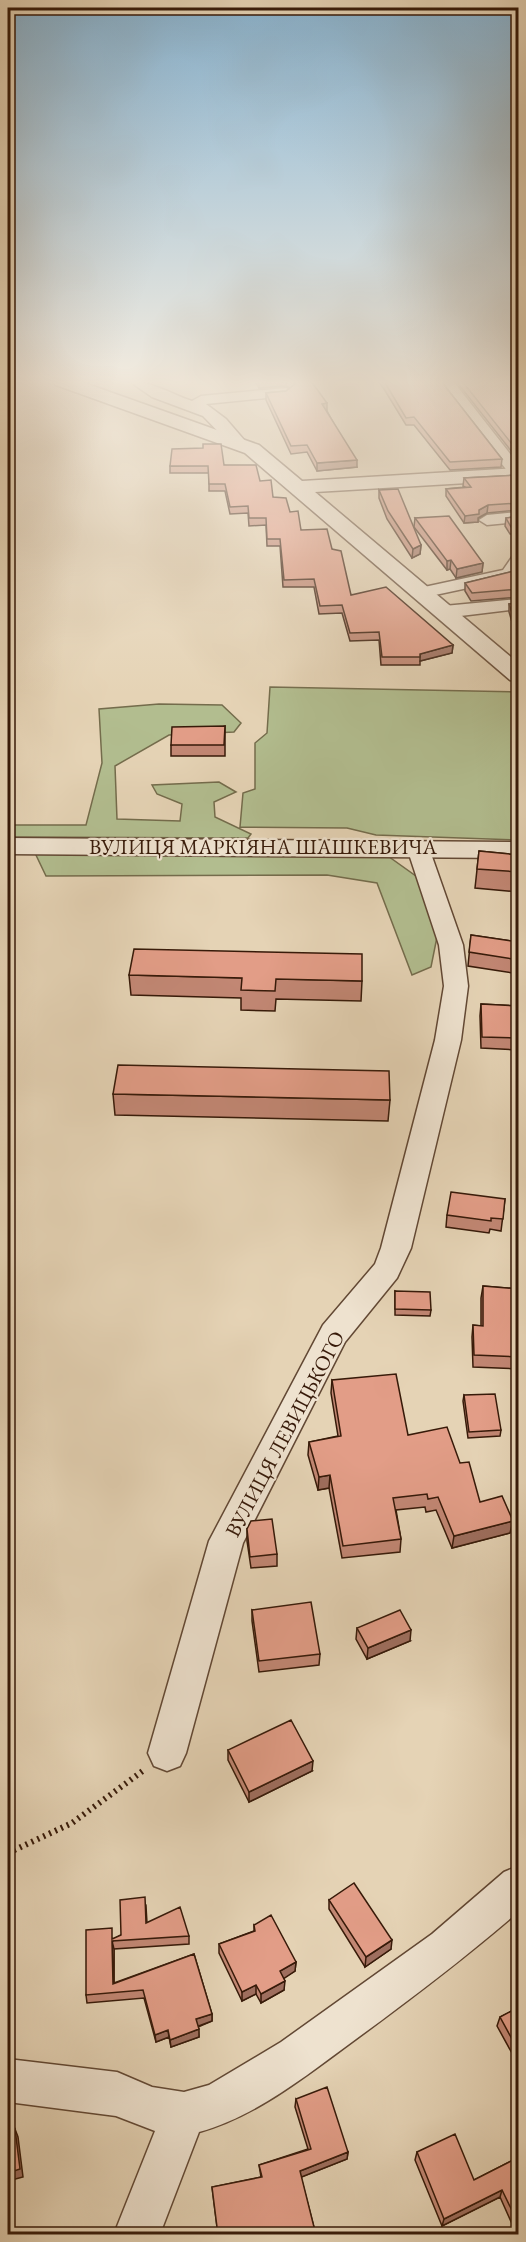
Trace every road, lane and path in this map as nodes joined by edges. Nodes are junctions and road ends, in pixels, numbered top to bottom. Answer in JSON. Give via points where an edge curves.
{"nodes":[{"id":1,"x":323,"y":486,"type":"edge"},
{"id":2,"x":300,"y":487,"type":"joint"},
{"id":3,"x":519,"y":517,"type":"edge"},
{"id":4,"x":487,"y":520,"type":"dead end"},
{"id":5,"x":518,"y":561,"type":"edge"},
{"id":6,"x":421,"y":593,"type":"junction"},
{"id":7,"x":519,"y":604,"type":"edge"},
{"id":8,"x":444,"y":612,"type":"junction"},
{"id":9,"x":519,"y":675,"type":"edge"},
{"id":10,"x":8,"y":846,"type":"edge"},
{"id":11,"x":418,"y":848,"type":"junction"},
{"id":12,"x":519,"y":850,"type":"edge"},
{"id":13,"x":167,"y":1754,"type":"joint"},
{"id":14,"x":8,"y":1852,"type":"edge"},
{"id":15,"x":519,"y":1886,"type":"edge"},
{"id":16,"x":8,"y":2081,"type":"edge"},
{"id":17,"x":184,"y":2114,"type":"junction"},
{"id":18,"x":137,"y":2235,"type":"edge"}],
"edges":[{"from":1,"to":2,"type":"street"},
{"from":2,"to":6,"type":"street"},
{"from":3,"to":4,"type":"street"},
{"from":5,"to":6,"type":"street","via":[[509,574]]},
{"from":6,"to":8,"type":"street"},
{"from":7,"to":8,"type":"street"},
{"from":8,"to":9,"type":"street"},
{"from":10,"to":11,"type":"street","name":"ВУЛИЦЯ МАРКІЯНА ШАШКЕВИЧА"},
{"from":11,"to":12,"type":"street","name":"ВУЛИЦЯ МАРКІЯНА ШАШКЕВИЧА"},
{"from":11,"to":13,"type":"street","name":"ВУЛИЦЯ ЛЕВИЦЬКОГО","via":[[451,945],[456,986],[448,1040],[396,1248],[387,1270],[334,1334],[226,1541]]},
{"from":13,"to":14,"type":"path","via":[[72,1823]]},
{"from":15,"to":17,"type":"street","via":[[446,1948],[296,2057],[218,2105]]},
{"from":16,"to":17,"type":"street","via":[[117,2094],[151,2109]]},
{"from":17,"to":18,"type":"street"}]}
